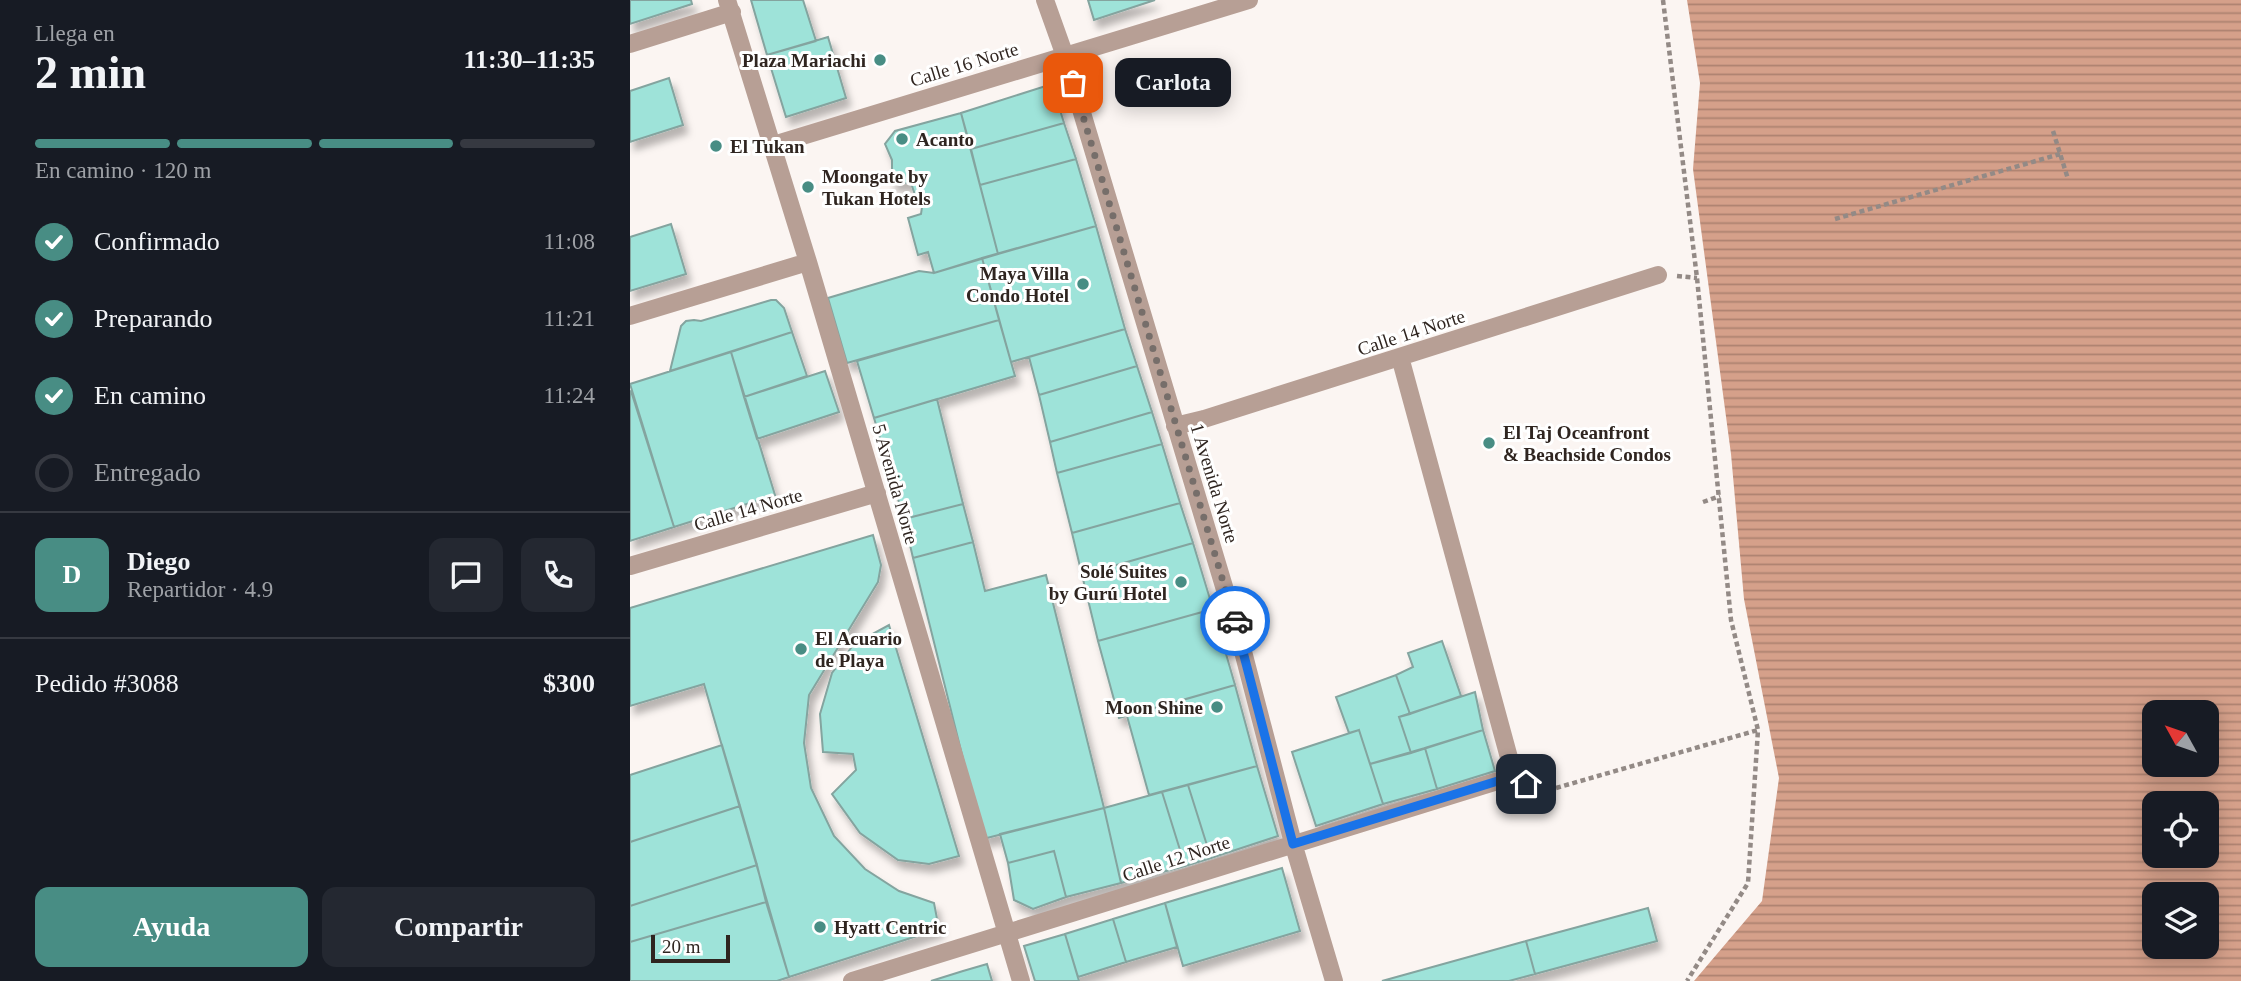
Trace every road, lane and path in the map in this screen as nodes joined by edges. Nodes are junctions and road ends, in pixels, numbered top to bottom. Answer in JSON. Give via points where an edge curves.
{"nodes":[{"id":1,"x":1045,"y":0,"type":"edge"},
{"id":2,"x":1249,"y":0,"type":"edge"},
{"id":3,"x":1663,"y":0,"type":"edge"},
{"id":4,"x":730,"y":6,"type":"edge"},
{"id":5,"x":630,"y":44,"type":"edge"},
{"id":6,"x":1065,"y":56,"type":"junction"},
{"id":7,"x":2053,"y":131,"type":"dead end"},
{"id":8,"x":773,"y":145,"type":"junction"},
{"id":9,"x":2060,"y":154,"type":"junction"},
{"id":10,"x":2068,"y":179,"type":"dead end"},
{"id":11,"x":1835,"y":219,"type":"dead end"},
{"id":12,"x":808,"y":262,"type":"junction"},
{"id":13,"x":1658,"y":275,"type":"dead end"},
{"id":14,"x":630,"y":316,"type":"edge"},
{"id":15,"x":1400,"y":357,"type":"junction"},
{"id":16,"x":1175,"y":426,"type":"junction"},
{"id":17,"x":877,"y":493,"type":"junction"},
{"id":18,"x":1720,"y":496,"type":"junction"},
{"id":19,"x":1703,"y":502,"type":"dead end"},
{"id":20,"x":630,"y":566,"type":"edge"},
{"id":21,"x":1758,"y":730,"type":"junction"},
{"id":22,"x":1514,"y":776,"type":"junction"},
{"id":23,"x":1539,"y":793,"type":"joint"},
{"id":24,"x":1293,"y":844,"type":"junction"},
{"id":25,"x":1006,"y":934,"type":"junction"},
{"id":26,"x":852,"y":981,"type":"edge"},
{"id":27,"x":1021,"y":981,"type":"edge"},
{"id":28,"x":1334,"y":981,"type":"edge"},
{"id":29,"x":1687,"y":981,"type":"edge"}],
"edges":[{"from":1,"to":6,"type":"street","name":"1 Avenida Norte"},
{"from":2,"to":6,"type":"street","name":"Calle 16 Norte"},
{"from":3,"to":18,"type":"path"},
{"from":4,"to":5,"type":"street"},
{"from":4,"to":8,"type":"street","name":"5 Avenida Norte"},
{"from":6,"to":8,"type":"street","name":"Calle 16 Norte"},
{"from":6,"to":16,"type":"street","name":"1 Avenida Norte"},
{"from":7,"to":9,"type":"path"},
{"from":8,"to":12,"type":"street","name":"5 Avenida Norte"},
{"from":9,"to":10,"type":"path"},
{"from":9,"to":11,"type":"path"},
{"from":12,"to":14,"type":"street"},
{"from":12,"to":17,"type":"street","name":"5 Avenida Norte"},
{"from":13,"to":15,"type":"street","name":"Calle 14 Norte"},
{"from":15,"to":16,"type":"street","name":"Calle 14 Norte"},
{"from":15,"to":22,"type":"street"},
{"from":16,"to":24,"type":"street","name":"1 Avenida Norte","via":[[1240,639]]},
{"from":17,"to":20,"type":"street","name":"Calle 14 Norte"},
{"from":17,"to":25,"type":"street","name":"5 Avenida Norte"},
{"from":18,"to":19,"type":"path"},
{"from":18,"to":21,"type":"path","via":[[1731,620]]},
{"from":21,"to":23,"type":"path"},
{"from":21,"to":29,"type":"path","via":[[1748,883]]},
{"from":22,"to":23,"type":"street"},
{"from":22,"to":24,"type":"street","name":"Calle 12 Norte"},
{"from":24,"to":25,"type":"street","name":"Calle 12 Norte"},
{"from":24,"to":28,"type":"street","name":"1 Avenida Norte"},
{"from":25,"to":26,"type":"street","name":"Calle 12 Norte"},
{"from":25,"to":27,"type":"street","name":"5 Avenida Norte"}]}
